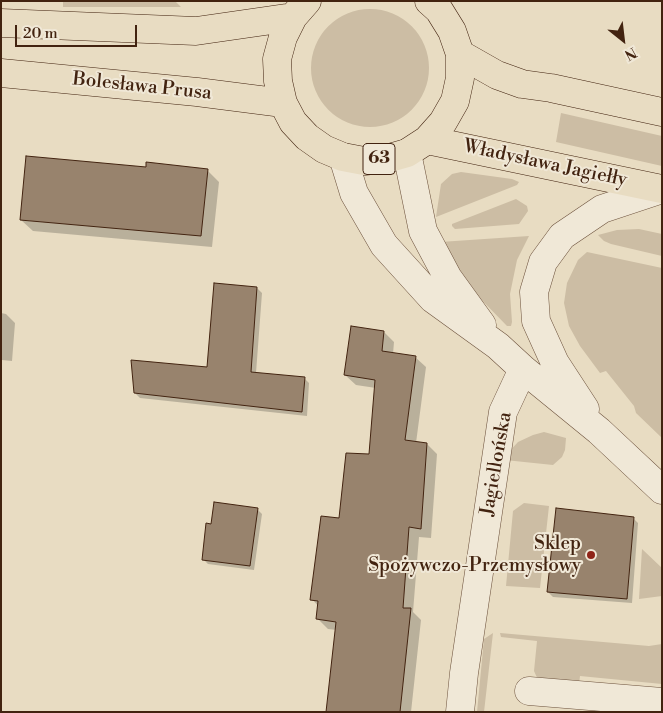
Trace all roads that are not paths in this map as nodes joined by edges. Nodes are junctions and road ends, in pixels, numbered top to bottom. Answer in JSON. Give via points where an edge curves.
{"nodes":[{"id":1,"x":429,"y":1,"type":"edge"},
{"id":2,"x":300,"y":9,"type":"edge"},
{"id":3,"x":1,"y":23,"type":"edge"},
{"id":4,"x":460,"y":54,"type":"junction"},
{"id":5,"x":1,"y":72,"type":"edge"},
{"id":6,"x":283,"y":103,"type":"junction"},
{"id":7,"x":662,"y":112,"type":"edge"},
{"id":8,"x":417,"y":146,"type":"junction"},
{"id":9,"x":343,"y":157,"type":"junction"},
{"id":10,"x":662,"y":189,"type":"edge"},
{"id":11,"x":498,"y":346,"type":"junction"},
{"id":12,"x":523,"y":369,"type":"junction"},
{"id":13,"x":599,"y":431,"type":"junction"},
{"id":14,"x":662,"y":490,"type":"edge"},
{"id":15,"x":529,"y":691,"type":"dead end"},
{"id":16,"x":662,"y":702,"type":"edge"},
{"id":17,"x":460,"y":712,"type":"edge"}],
"edges":[{"from":1,"to":4,"type":"main road","via":[[440,10]]},
{"from":2,"to":3,"type":"main road","number":"63","via":[[196,31]]},
{"from":2,"to":6,"type":"main road","number":"63","via":[[283,37],[277,59]]},
{"from":4,"to":7,"type":"main road","via":[[497,75],[522,84]]},
{"from":4,"to":8,"type":"main road","via":[[460,78],[455,101],[443,122]]},
{"from":5,"to":6,"type":"main road","name":"Bolesława Prusa"},
{"from":6,"to":9,"type":"main road","number":"63","via":[[293,122],[307,137]]},
{"from":8,"to":9,"type":"main road","number":"63","via":[[386,159],[364,161]]},
{"from":8,"to":10,"type":"main road","name":"Władysława Jagiełły","number":"63","via":[[533,160]]},
{"from":8,"to":11,"type":"street","via":[[423,231],[448,278]]},
{"from":9,"to":11,"type":"street","via":[[354,193],[384,245],[433,299]]},
{"from":10,"to":13,"type":"street","via":[[602,209],[562,236],[543,262],[534,292],[536,321],[555,363]]},
{"from":11,"to":12,"type":"street"},
{"from":12,"to":13,"type":"street"},
{"from":12,"to":17,"type":"street","name":"Jagiellońska","via":[[503,412]]},
{"from":13,"to":14,"type":"street"},
{"from":15,"to":16,"type":"street"}]}
